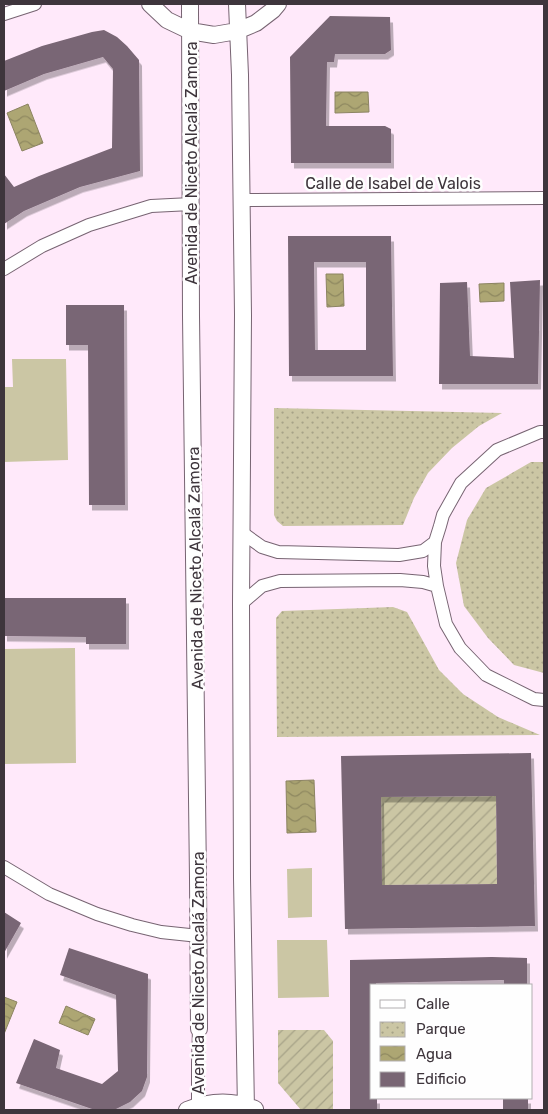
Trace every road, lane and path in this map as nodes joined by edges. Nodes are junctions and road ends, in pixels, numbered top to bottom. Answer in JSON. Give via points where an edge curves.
{"nodes":[{"id":1,"x":35,"y":4,"type":"edge"},
{"id":2,"x":150,"y":4,"type":"edge"},
{"id":3,"x":190,"y":4,"type":"edge"},
{"id":4,"x":237,"y":4,"type":"edge"},
{"id":5,"x":278,"y":4,"type":"edge"},
{"id":6,"x":4,"y":14,"type":"edge"},
{"id":7,"x":190,"y":31,"type":"junction"},
{"id":8,"x":237,"y":31,"type":"junction"},
{"id":9,"x":544,"y":198,"type":"edge"},
{"id":10,"x":241,"y":200,"type":"junction"},
{"id":11,"x":191,"y":204,"type":"junction"},
{"id":12,"x":4,"y":269,"type":"edge"},
{"id":13,"x":544,"y":432,"type":"edge"},
{"id":14,"x":241,"y":532,"type":"junction"},
{"id":15,"x":435,"y":542,"type":"junction"},
{"id":16,"x":437,"y":586,"type":"junction"},
{"id":17,"x":241,"y":604,"type":"junction"},
{"id":18,"x":544,"y":700,"type":"edge"},
{"id":19,"x":4,"y":867,"type":"edge"},
{"id":20,"x":199,"y":936,"type":"junction"},
{"id":21,"x":199,"y":1029,"type":"joint"},
{"id":22,"x":195,"y":1109,"type":"edge"},
{"id":23,"x":250,"y":1109,"type":"edge"}],
"edges":[{"from":1,"to":6,"type":"street"},
{"from":2,"to":7,"type":"street","name":"Avenida de Niceto Alcalá Zamora","via":[[167,20]]},
{"from":3,"to":7,"type":"street","name":"Avenida de Niceto Alcalá Zamora"},
{"from":4,"to":8,"type":"street","name":"Avenida de Niceto Alcalá Zamora"},
{"from":5,"to":8,"type":"street","name":"Avenida de Niceto Alcalá Zamora","via":[[256,23]]},
{"from":7,"to":8,"type":"street","name":"Avenida de Niceto Alcalá Zamora","via":[[214,34]]},
{"from":7,"to":11,"type":"street","name":"Avenida de Niceto Alcalá Zamora"},
{"from":8,"to":10,"type":"street","name":"Avenida de Niceto Alcalá Zamora"},
{"from":9,"to":10,"type":"street","name":"Calle de Isabel de Valois"},
{"from":10,"to":14,"type":"street","name":"Avenida de Niceto Alcalá Zamora"},
{"from":11,"to":12,"type":"street","via":[[150,206],[89,225],[42,246]]},
{"from":11,"to":20,"type":"street","name":"Avenida de Niceto Alcalá Zamora"},
{"from":13,"to":15,"type":"street","via":[[496,450],[461,483],[444,515]]},
{"from":14,"to":15,"type":"street","via":[[262,547],[278,552],[400,555],[423,551]]},
{"from":14,"to":17,"type":"street","name":"Avenida de Niceto Alcalá Zamora"},
{"from":15,"to":16,"type":"street"},
{"from":16,"to":17,"type":"street","via":[[400,580],[280,581],[262,586]]},
{"from":16,"to":18,"type":"street","via":[[446,624],[460,648],[486,675]]},
{"from":17,"to":23,"type":"street","name":"Avenida de Niceto Alcalá Zamora","via":[[244,1061]]},
{"from":19,"to":20,"type":"street","via":[[49,894],[97,914],[161,932]]},
{"from":20,"to":21,"type":"street","name":"Avenida de Niceto Alcalá Zamora"},
{"from":21,"to":22,"type":"street","name":"Avenida de Niceto Alcalá Zamora"},
{"from":22,"to":23,"type":"street","name":"Avenida de Niceto Alcalá Zamora","via":[[222,1102]]}]}
